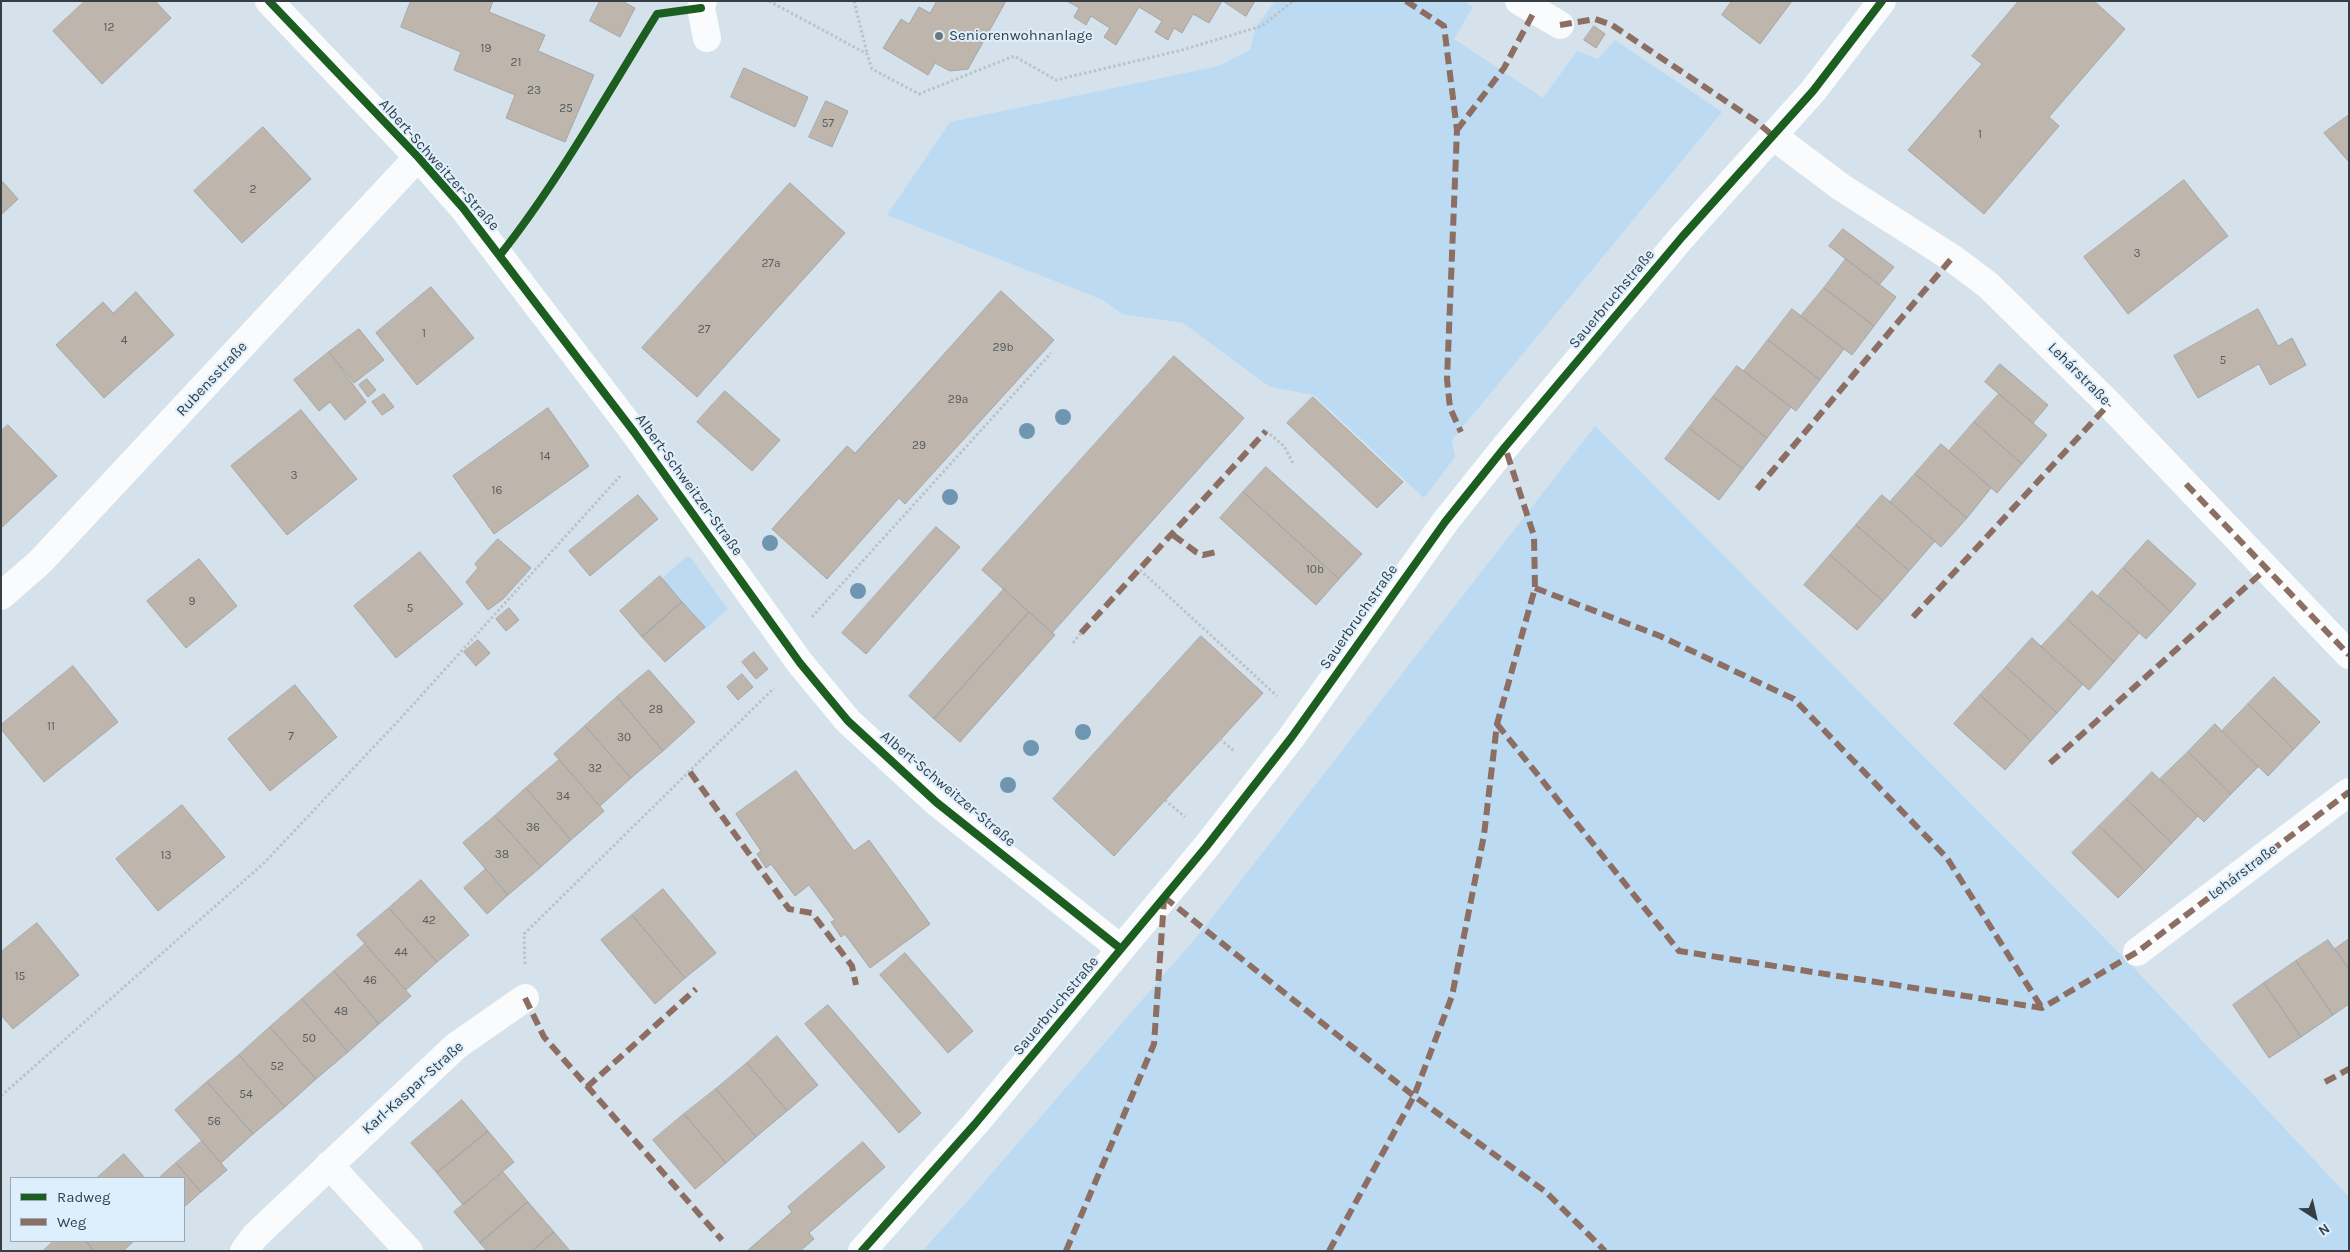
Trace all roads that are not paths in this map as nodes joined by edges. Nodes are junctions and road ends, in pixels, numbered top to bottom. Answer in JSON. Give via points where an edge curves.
{"nodes":[{"id":1,"x":269,"y":1,"type":"edge"},
{"id":2,"x":703,"y":1,"type":"edge"},
{"id":3,"x":1519,"y":1,"type":"edge"},
{"id":4,"x":1882,"y":1,"type":"edge"},
{"id":5,"x":1560,"y":25,"type":"dead end"},
{"id":6,"x":707,"y":38,"type":"dead end"},
{"id":7,"x":1773,"y":136,"type":"junction"},
{"id":8,"x":418,"y":157,"type":"junction"},
{"id":9,"x":1,"y":596,"type":"edge"},
{"id":10,"x":2349,"y":655,"type":"edge"},
{"id":11,"x":2349,"y":792,"type":"edge"},
{"id":12,"x":1121,"y":949,"type":"junction"},
{"id":13,"x":2137,"y":952,"type":"dead end"},
{"id":14,"x":525,"y":998,"type":"road end"},
{"id":15,"x":329,"y":1165,"type":"junction"},
{"id":16,"x":244,"y":1251,"type":"edge"},
{"id":17,"x":408,"y":1251,"type":"edge"},
{"id":18,"x":862,"y":1251,"type":"edge"}],
"edges":[{"from":1,"to":8,"type":"street","name":"Albert-Schweitzer-Straße"},
{"from":2,"to":6,"type":"street"},
{"from":3,"to":5,"type":"street"},
{"from":4,"to":7,"type":"street","name":"Sauerbruchstraße","via":[[1813,91]]},
{"from":7,"to":10,"type":"street","name":"Lehárstraße","via":[[1841,187],[1952,258],[1995,291],[2110,404]]},
{"from":7,"to":12,"type":"street","name":"Sauerbruchstraße","via":[[1682,236],[1488,467],[1409,570],[1280,752]]},
{"from":8,"to":9,"type":"street","name":"Rubensstraße","via":[[40,562]]},
{"from":8,"to":12,"type":"street","name":"Albert-Schweitzer-Straße","via":[[470,216],[644,446],[800,663],[848,721],[936,802]]},
{"from":11,"to":13,"type":"street","name":"Lehárstraße"},
{"from":12,"to":18,"type":"street","name":"Sauerbruchstraße","via":[[946,1158]]},
{"from":14,"to":15,"type":"street","name":"Karl-Kaspar-Straße","via":[[456,1046]]},
{"from":15,"to":16,"type":"street","name":"Karl-Kaspar-Straße","via":[[255,1236]]},
{"from":15,"to":17,"type":"street"}]}
